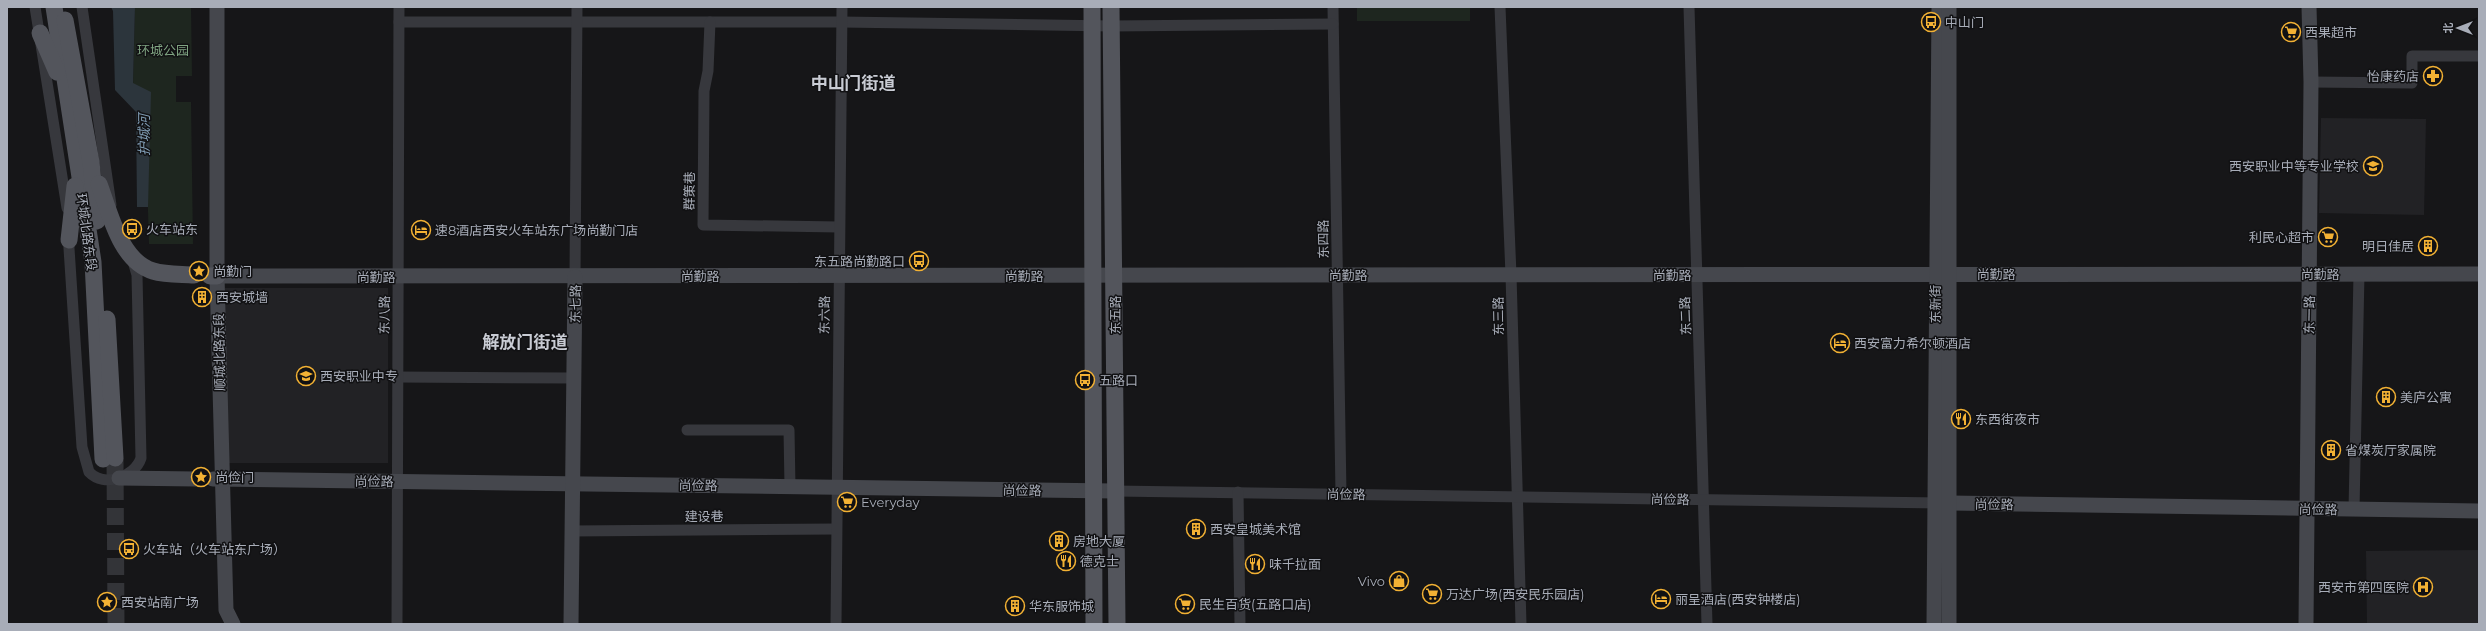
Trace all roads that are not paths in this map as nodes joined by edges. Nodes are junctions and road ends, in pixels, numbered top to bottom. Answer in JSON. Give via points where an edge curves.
{"nodes":[{"id":1,"x":35,"y":7,"type":"edge"},
{"id":2,"x":50,"y":7,"type":"edge"},
{"id":3,"x":82,"y":7,"type":"edge"},
{"id":4,"x":217,"y":7,"type":"edge"},
{"id":5,"x":399,"y":7,"type":"edge"},
{"id":6,"x":577,"y":7,"type":"edge"},
{"id":7,"x":842,"y":7,"type":"edge"},
{"id":8,"x":1092,"y":7,"type":"edge"},
{"id":9,"x":1111,"y":7,"type":"edge"},
{"id":10,"x":1333,"y":7,"type":"edge"},
{"id":11,"x":1500,"y":7,"type":"edge"},
{"id":12,"x":1690,"y":7,"type":"edge"},
{"id":13,"x":1939,"y":7,"type":"edge"},
{"id":14,"x":1949,"y":7,"type":"edge"},
{"id":15,"x":2309,"y":7,"type":"edge"},
{"id":16,"x":61,"y":14,"type":"edge"},
{"id":17,"x":399,"y":22,"type":"junction"},
{"id":18,"x":577,"y":22,"type":"junction"},
{"id":19,"x":710,"y":22,"type":"junction"},
{"id":20,"x":841,"y":22,"type":"junction"},
{"id":21,"x":1333,"y":24,"type":"junction"},
{"id":22,"x":1092,"y":26,"type":"junction"},
{"id":23,"x":1112,"y":26,"type":"junction"},
{"id":24,"x":40,"y":33,"type":"junction"},
{"id":25,"x":2479,"y":56,"type":"edge"},
{"id":26,"x":2311,"y":82,"type":"junction"},
{"id":27,"x":66,"y":93,"type":"junction"},
{"id":28,"x":84,"y":163,"type":"junction"},
{"id":29,"x":113,"y":220,"type":"junction"},
{"id":30,"x":839,"y":227,"type":"junction"},
{"id":31,"x":69,"y":240,"type":"junction"},
{"id":32,"x":132,"y":256,"type":"junction"},
{"id":33,"x":2310,"y":274,"type":"junction"},
{"id":34,"x":2359,"y":274,"type":"junction"},
{"id":35,"x":2479,"y":274,"type":"edge"},
{"id":36,"x":1337,"y":275,"type":"junction"},
{"id":37,"x":1511,"y":275,"type":"junction"},
{"id":38,"x":1697,"y":275,"type":"junction"},
{"id":39,"x":1942,"y":275,"type":"junction"},
{"id":40,"x":207,"y":276,"type":"junction"},
{"id":41,"x":575,"y":276,"type":"junction"},
{"id":42,"x":839,"y":276,"type":"junction"},
{"id":43,"x":1093,"y":276,"type":"junction"},
{"id":44,"x":1115,"y":276,"type":"junction"},
{"id":45,"x":398,"y":277,"type":"junction"},
{"id":46,"x":397,"y":377,"type":"junction"},
{"id":47,"x":574,"y":378,"type":"junction"},
{"id":48,"x":687,"y":430,"type":"dead end"},
{"id":49,"x":109,"y":459,"type":"tunnel mouth"},
{"id":50,"x":119,"y":478,"type":"junction"},
{"id":51,"x":196,"y":479,"type":"dead end"},
{"id":52,"x":218,"y":479,"type":"junction"},
{"id":53,"x":397,"y":481,"type":"junction"},
{"id":54,"x":573,"y":484,"type":"junction"},
{"id":55,"x":790,"y":486,"type":"junction"},
{"id":56,"x":837,"y":487,"type":"junction"},
{"id":57,"x":1093,"y":491,"type":"junction"},
{"id":58,"x":1115,"y":491,"type":"junction"},
{"id":59,"x":1238,"y":492,"type":"junction"},
{"id":60,"x":1341,"y":494,"type":"junction"},
{"id":61,"x":1516,"y":497,"type":"junction"},
{"id":62,"x":1704,"y":499,"type":"junction"},
{"id":63,"x":1943,"y":503,"type":"junction"},
{"id":64,"x":2306,"y":508,"type":"junction"},
{"id":65,"x":2354,"y":509,"type":"junction"},
{"id":66,"x":2479,"y":511,"type":"edge"},
{"id":67,"x":836,"y":529,"type":"junction"},
{"id":68,"x":571,"y":531,"type":"junction"},
{"id":69,"x":232,"y":624,"type":"edge"},
{"id":70,"x":397,"y":624,"type":"edge"},
{"id":71,"x":571,"y":624,"type":"edge"},
{"id":72,"x":836,"y":624,"type":"edge"},
{"id":73,"x":1094,"y":624,"type":"edge"},
{"id":74,"x":1117,"y":624,"type":"edge"},
{"id":75,"x":1240,"y":624,"type":"edge"},
{"id":76,"x":1521,"y":624,"type":"edge"},
{"id":77,"x":1707,"y":624,"type":"edge"},
{"id":78,"x":1934,"y":624,"type":"edge"},
{"id":79,"x":1949,"y":624,"type":"edge"},
{"id":80,"x":2306,"y":624,"type":"edge"}],
"edges":[{"from":1,"to":24,"type":"street"},
{"from":2,"to":16,"type":"main road"},
{"from":3,"to":29,"type":"street","via":[[110,183]]},
{"from":4,"to":40,"type":"street","name":"顺城北路东段"},
{"from":5,"to":17,"type":"street","name":"东八路"},
{"from":6,"to":18,"type":"street","name":"东七路"},
{"from":7,"to":20,"type":"street","name":"东六路"},
{"from":8,"to":22,"type":"main road","name":"东五路"},
{"from":9,"to":23,"type":"main road","name":"东五路"},
{"from":10,"to":21,"type":"street","name":"东四路"},
{"from":11,"to":37,"type":"street","name":"东三路"},
{"from":12,"to":38,"type":"street","name":"东二路"},
{"from":13,"to":39,"type":"street","name":"东新街"},
{"from":14,"to":39,"type":"street","name":"东新街"},
{"from":15,"to":26,"type":"street","name":"东一路"},
{"from":16,"to":27,"type":"main road","name":"环城北路东段"},
{"from":16,"to":28,"type":"main road","name":"环城北路东段"},
{"from":17,"to":18,"type":"street"},
{"from":17,"to":45,"type":"street","name":"东八路"},
{"from":18,"to":19,"type":"street"},
{"from":18,"to":41,"type":"street","name":"东七路"},
{"from":19,"to":20,"type":"street"},
{"from":19,"to":30,"type":"street","name":"群策巷","via":[[708,71],[704,90],[703,225]]},
{"from":20,"to":22,"type":"street"},
{"from":20,"to":30,"type":"street","name":"东六路"},
{"from":21,"to":23,"type":"street"},
{"from":21,"to":36,"type":"street","name":"东四路"},
{"from":22,"to":23,"type":"street"},
{"from":22,"to":43,"type":"main road","name":"东五路"},
{"from":23,"to":44,"type":"main road","name":"东五路"},
{"from":24,"to":27,"type":"main road"},
{"from":24,"to":31,"type":"street","via":[[66,193]]},
{"from":25,"to":26,"type":"street","via":[[2412,56],[2412,83]]},
{"from":26,"to":33,"type":"street","name":"东一路"},
{"from":27,"to":28,"type":"main road","name":"环城北路东段"},
{"from":28,"to":29,"type":"main road"},
{"from":28,"to":31,"type":"main road"},
{"from":28,"to":49,"type":"main road","name":"环城北路东段","via":[[111,368]]},
{"from":29,"to":32,"type":"main road"},
{"from":30,"to":42,"type":"street","name":"东六路"},
{"from":31,"to":50,"type":"street","via":[[84,454],[92,475]]},
{"from":32,"to":40,"type":"main road","via":[[152,271]]},
{"from":32,"to":50,"type":"street","via":[[137,275],[141,458],[138,467]]},
{"from":33,"to":34,"type":"street","name":"尚勤路"},
{"from":33,"to":39,"type":"street","name":"尚勤路"},
{"from":33,"to":64,"type":"street","name":"东一路"},
{"from":34,"to":35,"type":"street","name":"尚勤路"},
{"from":34,"to":65,"type":"street"},
{"from":36,"to":37,"type":"street","name":"尚勤路"},
{"from":36,"to":44,"type":"street","name":"尚勤路"},
{"from":36,"to":60,"type":"street","name":"东四路"},
{"from":37,"to":38,"type":"street","name":"尚勤路"},
{"from":37,"to":61,"type":"street","name":"东三路"},
{"from":38,"to":39,"type":"street","name":"尚勤路"},
{"from":38,"to":62,"type":"street","name":"东二路"},
{"from":39,"to":63,"type":"street","name":"东新街"},
{"from":40,"to":45,"type":"street","name":"尚勤路"},
{"from":40,"to":52,"type":"street","name":"顺城北路东段"},
{"from":41,"to":42,"type":"street","name":"尚勤路"},
{"from":41,"to":45,"type":"street","name":"尚勤路"},
{"from":41,"to":47,"type":"street","name":"东七路"},
{"from":42,"to":43,"type":"street","name":"尚勤路"},
{"from":42,"to":56,"type":"street","name":"东六路"},
{"from":43,"to":44,"type":"street","name":"尚勤路"},
{"from":43,"to":57,"type":"main road","name":"东五路"},
{"from":44,"to":58,"type":"main road","name":"东五路"},
{"from":45,"to":46,"type":"street","name":"东八路"},
{"from":46,"to":47,"type":"street"},
{"from":46,"to":53,"type":"street","name":"东八路"},
{"from":47,"to":54,"type":"street","name":"东七路"},
{"from":48,"to":55,"type":"street","via":[[789,430]]},
{"from":50,"to":51,"type":"street"},
{"from":52,"to":53,"type":"street","name":"尚俭路"},
{"from":52,"to":69,"type":"street","name":"顺城北路东段","via":[[226,610]]},
{"from":53,"to":54,"type":"street","name":"尚俭路"},
{"from":53,"to":70,"type":"street","name":"东八路"},
{"from":54,"to":55,"type":"street","name":"尚俭路"},
{"from":54,"to":68,"type":"street","name":"东七路"},
{"from":55,"to":56,"type":"street","name":"尚俭路"},
{"from":56,"to":57,"type":"street","name":"尚俭路"},
{"from":56,"to":67,"type":"street","name":"东六路"},
{"from":57,"to":58,"type":"street","name":"尚俭路"},
{"from":57,"to":73,"type":"main road","name":"东五路"},
{"from":58,"to":59,"type":"street","name":"尚俭路"},
{"from":58,"to":74,"type":"main road","name":"东五路"},
{"from":59,"to":60,"type":"street","name":"尚俭路"},
{"from":59,"to":75,"type":"street"},
{"from":60,"to":61,"type":"street","name":"尚俭路"},
{"from":61,"to":62,"type":"street","name":"尚俭路"},
{"from":61,"to":76,"type":"street","name":"东三路"},
{"from":62,"to":63,"type":"street","name":"尚俭路"},
{"from":62,"to":77,"type":"street","name":"东二路"},
{"from":63,"to":64,"type":"street","name":"尚俭路"},
{"from":63,"to":78,"type":"street","name":"东新街"},
{"from":63,"to":79,"type":"street","name":"东新街"},
{"from":64,"to":65,"type":"street","name":"尚俭路"},
{"from":64,"to":80,"type":"street","name":"东一路"},
{"from":65,"to":66,"type":"street","name":"尚俭路"},
{"from":67,"to":68,"type":"street","name":"建设巷"},
{"from":67,"to":72,"type":"street","name":"东六路"},
{"from":68,"to":71,"type":"street","name":"东七路"}]}
